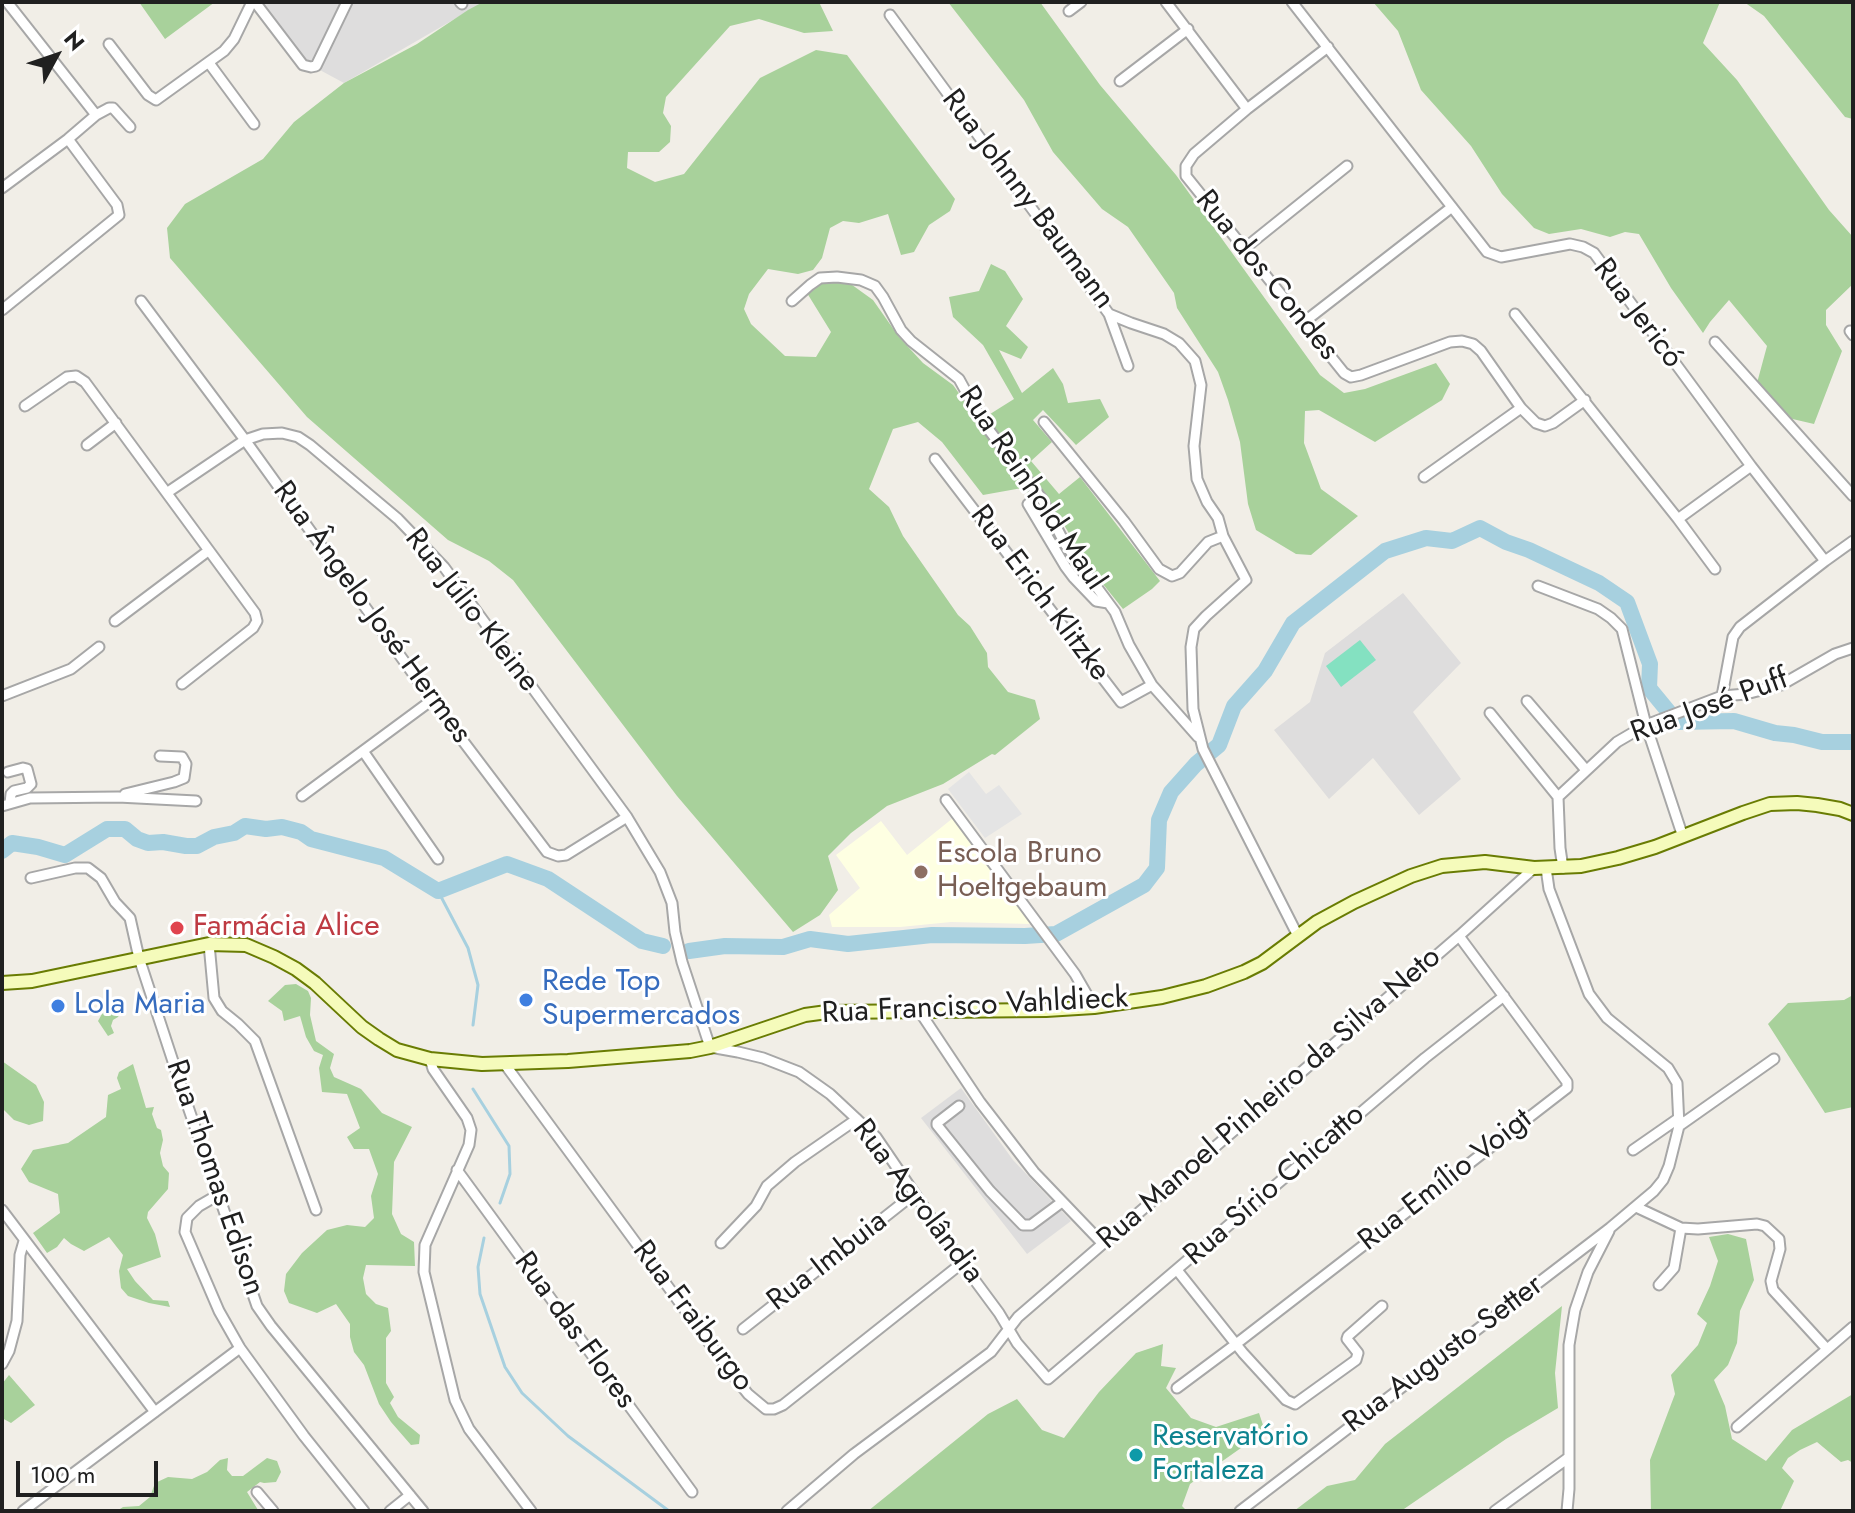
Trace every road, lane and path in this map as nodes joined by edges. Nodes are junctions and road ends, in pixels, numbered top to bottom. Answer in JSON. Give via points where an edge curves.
{"nodes":[{"id":1,"x":7,"y":2,"type":"edge"},
{"id":2,"x":253,"y":2,"type":"edge"},
{"id":3,"x":347,"y":2,"type":"edge"},
{"id":4,"x":1081,"y":2,"type":"edge"},
{"id":5,"x":1166,"y":2,"type":"edge"},
{"id":6,"x":1292,"y":2,"type":"edge"},
{"id":7,"x":1069,"y":11,"type":"dead end"},
{"id":8,"x":890,"y":15,"type":"dead end"},
{"id":9,"x":1188,"y":29,"type":"junction"},
{"id":10,"x":109,"y":44,"type":"dead end"},
{"id":11,"x":1328,"y":47,"type":"junction"},
{"id":12,"x":209,"y":63,"type":"junction"},
{"id":13,"x":1120,"y":81,"type":"dead end"},
{"id":14,"x":1247,"y":109,"type":"junction"},
{"id":15,"x":96,"y":115,"type":"junction"},
{"id":16,"x":254,"y":124,"type":"dead end"},
{"id":17,"x":130,"y":127,"type":"dead end"},
{"id":18,"x":68,"y":139,"type":"junction"},
{"id":19,"x":1347,"y":166,"type":"dead end"},
{"id":20,"x":2,"y":187,"type":"edge"},
{"id":21,"x":1452,"y":207,"type":"junction"},
{"id":22,"x":1245,"y":248,"type":"junction"},
{"id":23,"x":141,"y":301,"type":"dead end"},
{"id":24,"x":792,"y":301,"type":"dead end"},
{"id":25,"x":2,"y":310,"type":"edge"},
{"id":26,"x":1109,"y":314,"type":"junction"},
{"id":27,"x":1515,"y":314,"type":"dead end"},
{"id":28,"x":1304,"y":322,"type":"junction"},
{"id":29,"x":1715,"y":342,"type":"dead end"},
{"id":30,"x":1128,"y":366,"type":"dead end"},
{"id":31,"x":1585,"y":400,"type":"junction"},
{"id":32,"x":25,"y":406,"type":"dead end"},
{"id":33,"x":1521,"y":408,"type":"junction"},
{"id":34,"x":1044,"y":422,"type":"dead end"},
{"id":35,"x":116,"y":423,"type":"junction"},
{"id":36,"x":245,"y":440,"type":"junction"},
{"id":37,"x":87,"y":445,"type":"dead end"},
{"id":38,"x":935,"y":459,"type":"dead end"},
{"id":39,"x":1751,"y":466,"type":"junction"},
{"id":40,"x":1424,"y":477,"type":"dead end"},
{"id":41,"x":168,"y":492,"type":"junction"},
{"id":42,"x":1853,"y":496,"type":"edge"},
{"id":43,"x":1028,"y":504,"type":"dead end"},
{"id":44,"x":1678,"y":519,"type":"junction"},
{"id":45,"x":1223,"y":536,"type":"junction"},
{"id":46,"x":1853,"y":541,"type":"edge"},
{"id":47,"x":208,"y":551,"type":"junction"},
{"id":48,"x":1825,"y":561,"type":"junction"},
{"id":49,"x":1715,"y":569,"type":"dead end"},
{"id":50,"x":1538,"y":586,"type":"dead end"},
{"id":51,"x":1108,"y":603,"type":"junction"},
{"id":52,"x":115,"y":621,"type":"dead end"},
{"id":53,"x":99,"y":647,"type":"dead end"},
{"id":54,"x":1853,"y":648,"type":"edge"},
{"id":55,"x":182,"y":684,"type":"dead end"},
{"id":56,"x":1152,"y":685,"type":"junction"},
{"id":57,"x":2,"y":696,"type":"edge"},
{"id":58,"x":1722,"y":696,"type":"junction"},
{"id":59,"x":432,"y":700,"type":"junction"},
{"id":60,"x":1527,"y":701,"type":"dead end"},
{"id":61,"x":1490,"y":713,"type":"dead end"},
{"id":62,"x":1646,"y":725,"type":"junction"},
{"id":63,"x":1202,"y":744,"type":"junction"},
{"id":64,"x":363,"y":751,"type":"junction"},
{"id":65,"x":160,"y":756,"type":"dead end"},
{"id":66,"x":1586,"y":770,"type":"junction"},
{"id":67,"x":8,"y":772,"type":"dead end"},
{"id":68,"x":302,"y":796,"type":"dead end"},
{"id":69,"x":118,"y":797,"type":"junction"},
{"id":70,"x":1558,"y":797,"type":"junction"},
{"id":71,"x":946,"y":800,"type":"dead end"},
{"id":72,"x":196,"y":801,"type":"dead end"},
{"id":73,"x":6,"y":805,"type":"edge"},
{"id":74,"x":1853,"y":814,"type":"edge"},
{"id":75,"x":627,"y":817,"type":"junction"},
{"id":76,"x":1683,"y":837,"type":"junction"},
{"id":77,"x":438,"y":859,"type":"dead end"},
{"id":78,"x":1540,"y":868,"type":"junction"},
{"id":79,"x":1563,"y":868,"type":"junction"},
{"id":80,"x":31,"y":878,"type":"dead end"},
{"id":81,"x":1298,"y":936,"type":"junction"},
{"id":82,"x":1459,"y":936,"type":"junction"},
{"id":83,"x":209,"y":944,"type":"junction"},
{"id":84,"x":139,"y":958,"type":"junction"},
{"id":85,"x":2,"y":983,"type":"edge"},
{"id":86,"x":1504,"y":996,"type":"junction"},
{"id":87,"x":1094,"y":1007,"type":"junction"},
{"id":88,"x":920,"y":1012,"type":"junction"},
{"id":89,"x":710,"y":1047,"type":"junction"},
{"id":90,"x":430,"y":1059,"type":"junction"},
{"id":91,"x":1774,"y":1059,"type":"dead end"},
{"id":92,"x":504,"y":1063,"type":"junction"},
{"id":93,"x":959,"y":1106,"type":"dead end"},
{"id":94,"x":857,"y":1119,"type":"junction"},
{"id":95,"x":1679,"y":1122,"type":"junction"},
{"id":96,"x":1633,"y":1150,"type":"dead end"},
{"id":97,"x":457,"y":1170,"type":"junction"},
{"id":98,"x":914,"y":1194,"type":"junction"},
{"id":99,"x":218,"y":1195,"type":"junction"},
{"id":100,"x":1062,"y":1202,"type":"junction"},
{"id":101,"x":1636,"y":1207,"type":"junction"},
{"id":102,"x":2,"y":1210,"type":"edge"},
{"id":103,"x":316,"y":1210,"type":"dead end"},
{"id":104,"x":1610,"y":1228,"type":"junction"},
{"id":105,"x":1681,"y":1228,"type":"junction"},
{"id":106,"x":24,"y":1241,"type":"junction"},
{"id":107,"x":721,"y":1243,"type":"dead end"},
{"id":108,"x":1102,"y":1243,"type":"junction"},
{"id":109,"x":962,"y":1263,"type":"junction"},
{"id":110,"x":1177,"y":1270,"type":"junction"},
{"id":111,"x":1659,"y":1285,"type":"dead end"},
{"id":112,"x":1382,"y":1306,"type":"dead end"},
{"id":113,"x":1853,"y":1327,"type":"edge"},
{"id":114,"x":743,"y":1329,"type":"dead end"},
{"id":115,"x":1008,"y":1331,"type":"junction"},
{"id":116,"x":1236,"y":1344,"type":"junction"},
{"id":117,"x":240,"y":1348,"type":"junction"},
{"id":118,"x":1827,"y":1349,"type":"junction"},
{"id":119,"x":2,"y":1364,"type":"edge"},
{"id":120,"x":1048,"y":1379,"type":"joint"},
{"id":121,"x":1177,"y":1388,"type":"dead end"},
{"id":122,"x":155,"y":1412,"type":"junction"},
{"id":123,"x":1737,"y":1427,"type":"dead end"},
{"id":124,"x":1568,"y":1458,"type":"junction"},
{"id":125,"x":257,"y":1492,"type":"dead end"},
{"id":126,"x":692,"y":1492,"type":"dead end"},
{"id":127,"x":410,"y":1495,"type":"junction"},
{"id":128,"x":23,"y":1511,"type":"edge"},
{"id":129,"x":273,"y":1511,"type":"edge"},
{"id":130,"x":364,"y":1511,"type":"edge"},
{"id":131,"x":390,"y":1511,"type":"edge"},
{"id":132,"x":423,"y":1511,"type":"edge"},
{"id":133,"x":531,"y":1511,"type":"edge"},
{"id":134,"x":787,"y":1511,"type":"edge"},
{"id":135,"x":1240,"y":1511,"type":"edge"},
{"id":136,"x":1495,"y":1511,"type":"edge"},
{"id":137,"x":1567,"y":1511,"type":"edge"}],
"edges":[{"from":1,"to":15,"type":"street"},
{"from":2,"to":3,"type":"street","via":[[303,65],[311,67]]},
{"from":2,"to":12,"type":"street","via":[[234,39]]},
{"from":4,"to":7,"type":"street"},
{"from":5,"to":9,"type":"street"},
{"from":6,"to":11,"type":"street","name":"Rua Jericó"},
{"from":8,"to":26,"type":"street","name":"Rua Johnny Baumann"},
{"from":9,"to":13,"type":"street"},
{"from":9,"to":14,"type":"street"},
{"from":10,"to":12,"type":"street","via":[[156,100]]},
{"from":11,"to":14,"type":"street","name":"Rua dos Condes"},
{"from":11,"to":21,"type":"street","name":"Rua Jericó"},
{"from":12,"to":16,"type":"street"},
{"from":14,"to":22,"type":"street","name":"Rua dos Condes","via":[[1186,166],[1186,176]]},
{"from":15,"to":17,"type":"street","via":[[111,108]]},
{"from":15,"to":18,"type":"street"},
{"from":18,"to":20,"type":"street"},
{"from":18,"to":25,"type":"street","via":[[119,215]]},
{"from":19,"to":22,"type":"street"},
{"from":21,"to":28,"type":"street"},
{"from":21,"to":39,"type":"street","name":"Rua Jericó","via":[[1494,256],[1570,244],[1594,253]]},
{"from":22,"to":28,"type":"street","name":"Rua dos Condes"},
{"from":23,"to":36,"type":"street","name":"Rua Ângelo José Hermes"},
{"from":24,"to":51,"type":"street","name":"Rua Reinhold Maul","via":[[820,278],[875,286],[901,330],[959,379],[982,421],[1042,499],[1065,544]]},
{"from":26,"to":30,"type":"street"},
{"from":26,"to":45,"type":"street","name":"Rua Johnny Baumann","via":[[1164,334],[1195,361],[1201,385],[1194,446],[1197,479]]},
{"from":27,"to":31,"type":"street"},
{"from":28,"to":33,"type":"street","name":"Rua dos Condes","via":[[1351,377],[1450,342],[1473,344]]},
{"from":29,"to":42,"type":"street"},
{"from":31,"to":33,"type":"street","via":[[1545,426]]},
{"from":31,"to":44,"type":"street"},
{"from":32,"to":35,"type":"street","via":[[76,376]]},
{"from":33,"to":40,"type":"street"},
{"from":34,"to":45,"type":"street","via":[[1159,569],[1172,576],[1180,573],[1208,542]]},
{"from":35,"to":37,"type":"street"},
{"from":35,"to":41,"type":"street"},
{"from":36,"to":41,"type":"street","name":"Rua Júlio Kleine"},
{"from":36,"to":59,"type":"street","name":"Rua Ângelo José Hermes"},
{"from":36,"to":75,"type":"street","name":"Rua Júlio Kleine","via":[[272,433],[298,437],[398,519],[444,567]]},
{"from":38,"to":56,"type":"street","name":"Rua Erich Klitzke","via":[[1121,702]]},
{"from":39,"to":44,"type":"street"},
{"from":39,"to":48,"type":"street","name":"Rua Jericó"},
{"from":41,"to":47,"type":"street"},
{"from":43,"to":51,"type":"street","via":[[1065,566],[1096,601]]},
{"from":44,"to":49,"type":"street"},
{"from":45,"to":63,"type":"street","name":"Rua Johnny Baumann","via":[[1246,580],[1194,629],[1193,709]]},
{"from":46,"to":48,"type":"street"},
{"from":47,"to":52,"type":"street"},
{"from":47,"to":55,"type":"street","via":[[257,621]]},
{"from":48,"to":58,"type":"street","via":[[1740,627],[1733,637]]},
{"from":50,"to":62,"type":"street","via":[[1598,609],[1622,629]]},
{"from":51,"to":56,"type":"street","name":"Rua Reinhold Maul"},
{"from":53,"to":57,"type":"street","via":[[71,669]]},
{"from":54,"to":58,"type":"street","name":"Rua José Puff","via":[[1781,685]]},
{"from":56,"to":63,"type":"street","name":"Rua Reinhold Maul"},
{"from":58,"to":62,"type":"street","name":"Rua José Puff"},
{"from":59,"to":64,"type":"street"},
{"from":59,"to":75,"type":"street","name":"Rua Ângelo José Hermes","via":[[547,852],[566,855]]},
{"from":60,"to":66,"type":"street"},
{"from":61,"to":70,"type":"street"},
{"from":62,"to":66,"type":"street","name":"Rua José Puff"},
{"from":62,"to":76,"type":"street"},
{"from":63,"to":81,"type":"street"},
{"from":64,"to":68,"type":"street"},
{"from":64,"to":77,"type":"street"},
{"from":65,"to":69,"type":"street","via":[[182,757],[184,778]]},
{"from":66,"to":70,"type":"street","name":"Rua José Puff"},
{"from":67,"to":73,"type":"street","via":[[27,769],[31,784],[11,794]]},
{"from":69,"to":72,"type":"street"},
{"from":69,"to":73,"type":"street","via":[[30,798]]},
{"from":70,"to":79,"type":"street"},
{"from":71,"to":87,"type":"street"},
{"from":74,"to":76,"type":"main road","name":"Rua Francisco Vahldieck","via":[[1817,805],[1770,804]]},
{"from":75,"to":89,"type":"street","name":"Rua Júlio Kleine","via":[[667,887],[682,962]]},
{"from":76,"to":79,"type":"main road","name":"Rua Francisco Vahldieck","via":[[1618,858]]},
{"from":78,"to":79,"type":"main road","name":"Rua Francisco Vahldieck"},
{"from":78,"to":81,"type":"main road","name":"Rua Francisco Vahldieck","via":[[1485,862],[1442,866],[1354,902]]},
{"from":78,"to":82,"type":"street","name":"Rua Manoel Pinheiro da Silva Neto"},
{"from":78,"to":95,"type":"street","via":[[1589,994],[1607,1018],[1668,1068],[1677,1083]]},
{"from":80,"to":84,"type":"street","name":"Rua Thomas Edison","via":[[75,868],[96,873],[130,918]]},
{"from":81,"to":87,"type":"main road","name":"Rua Francisco Vahldieck","via":[[1262,963],[1226,980]]},
{"from":82,"to":86,"type":"street","name":"Rua Emílio Voigt"},
{"from":82,"to":108,"type":"street","name":"Rua Manoel Pinheiro da Silva Neto"},
{"from":83,"to":84,"type":"main road","name":"Rua Francisco Vahldieck"},
{"from":83,"to":90,"type":"main road","name":"Rua Francisco Vahldieck","via":[[246,945],[274,957],[315,983],[379,1039]]},
{"from":83,"to":103,"type":"street","via":[[214,998],[255,1041]]},
{"from":84,"to":85,"type":"main road","name":"Rua Francisco Vahldieck"},
{"from":84,"to":99,"type":"street","name":"Rua Thomas Edison"},
{"from":86,"to":110,"type":"street","name":"Rua Sírio Chicatto"},
{"from":86,"to":116,"type":"street","name":"Rua Emílio Voigt","via":[[1567,1088]]},
{"from":87,"to":88,"type":"main road","name":"Rua Francisco Vahldieck"},
{"from":88,"to":89,"type":"main road","name":"Rua Francisco Vahldieck","via":[[805,1015]]},
{"from":88,"to":100,"type":"street","via":[[980,1102]]},
{"from":89,"to":92,"type":"main road","name":"Rua Francisco Vahldieck"},
{"from":89,"to":94,"type":"street","name":"Rua Agrolândia","via":[[799,1072]]},
{"from":90,"to":92,"type":"main road","name":"Rua Francisco Vahldieck"},
{"from":90,"to":97,"type":"street","via":[[471,1130]]},
{"from":91,"to":95,"type":"street"},
{"from":92,"to":109,"type":"street","name":"Rua Fraiburgo","via":[[732,1374],[766,1409],[783,1405]]},
{"from":93,"to":100,"type":"street","via":[[937,1125],[1023,1225],[1031,1225]]},
{"from":94,"to":98,"type":"street","name":"Rua Agrolândia","via":[[876,1137]]},
{"from":94,"to":107,"type":"street","via":[[767,1186],[756,1206]]},
{"from":95,"to":96,"type":"street"},
{"from":95,"to":101,"type":"street","name":"Rua Augusto Setter","via":[[1663,1180]]},
{"from":97,"to":126,"type":"street","name":"Rua das Flores"},
{"from":97,"to":133,"type":"street","via":[[425,1245],[424,1272],[455,1400],[469,1429]]},
{"from":98,"to":109,"type":"street","name":"Rua Agrolândia"},
{"from":98,"to":114,"type":"street","name":"Rua Imbuia"},
{"from":99,"to":117,"type":"street","via":[[187,1218],[185,1232]]},
{"from":99,"to":127,"type":"street","name":"Rua Thomas Edison","via":[[257,1306]]},
{"from":100,"to":108,"type":"street"},
{"from":101,"to":104,"type":"street","name":"Rua Augusto Setter"},
{"from":101,"to":105,"type":"street"},
{"from":102,"to":106,"type":"street"},
{"from":104,"to":124,"type":"street","via":[[1575,1310],[1569,1345]]},
{"from":104,"to":135,"type":"street","name":"Rua Augusto Setter"},
{"from":105,"to":111,"type":"street","via":[[1674,1268]]},
{"from":105,"to":118,"type":"street","via":[[1757,1224],[1776,1235],[1780,1249],[1771,1286]]},
{"from":106,"to":119,"type":"street","via":[[17,1321]]},
{"from":106,"to":122,"type":"street"},
{"from":108,"to":115,"type":"street","name":"Rua Manoel Pinheiro da Silva Neto"},
{"from":109,"to":115,"type":"street","name":"Rua Agrolândia"},
{"from":110,"to":116,"type":"street"},
{"from":110,"to":120,"type":"street","name":"Rua Sírio Chicatto"},
{"from":112,"to":116,"type":"street","via":[[1347,1337],[1358,1353],[1356,1360],[1295,1404]]},
{"from":113,"to":118,"type":"street"},
{"from":115,"to":120,"type":"street","name":"Rua Agrolândia"},
{"from":115,"to":134,"type":"street","name":"Rua Manoel Pinheiro da Silva Neto","via":[[991,1352]]},
{"from":116,"to":121,"type":"street","name":"Rua Emílio Voigt"},
{"from":117,"to":122,"type":"street"},
{"from":117,"to":130,"type":"street"},
{"from":118,"to":123,"type":"street"},
{"from":122,"to":128,"type":"street"},
{"from":124,"to":136,"type":"street"},
{"from":124,"to":137,"type":"street"},
{"from":125,"to":129,"type":"street"},
{"from":127,"to":131,"type":"street"},
{"from":127,"to":132,"type":"street","name":"Rua Thomas Edison"}]}
